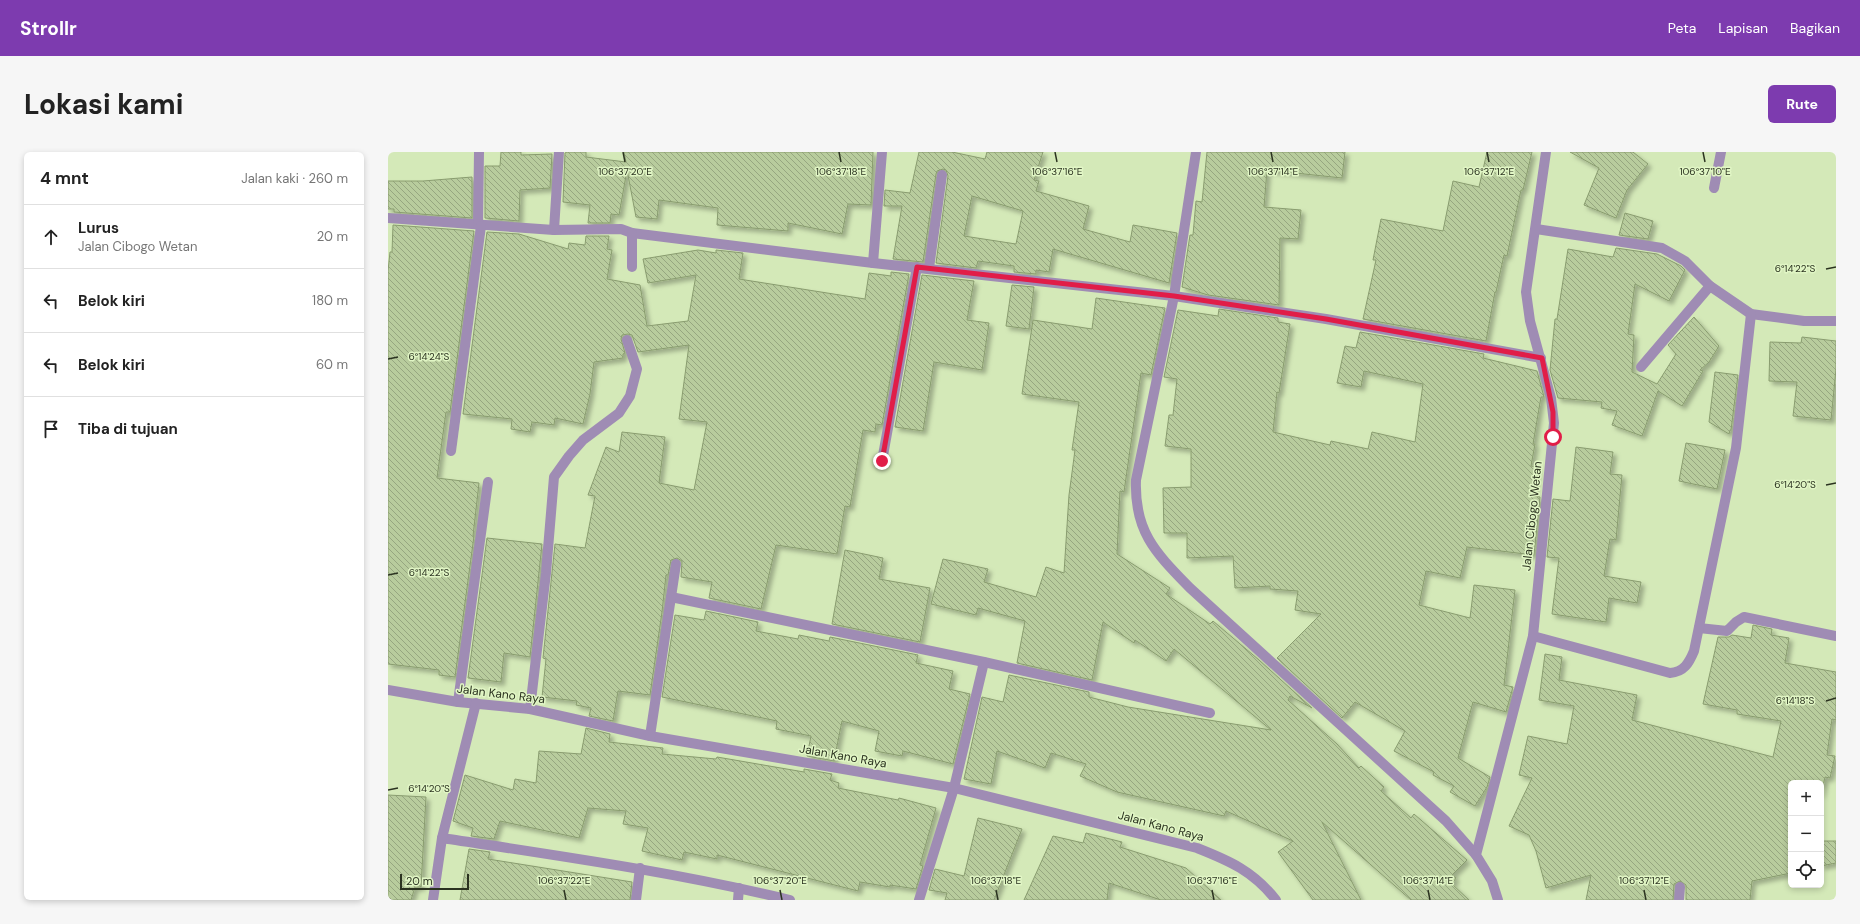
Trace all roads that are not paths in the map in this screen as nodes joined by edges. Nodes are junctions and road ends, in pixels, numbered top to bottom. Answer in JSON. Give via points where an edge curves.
{"nodes":[{"id":1,"x":479,"y":152,"type":"edge"},
{"id":2,"x":559,"y":152,"type":"edge"},
{"id":3,"x":882,"y":152,"type":"edge"},
{"id":4,"x":1196,"y":152,"type":"edge"},
{"id":5,"x":1546,"y":152,"type":"edge"},
{"id":6,"x":1721,"y":152,"type":"edge"},
{"id":7,"x":942,"y":175,"type":"dead end"},
{"id":8,"x":1714,"y":188,"type":"dead end"},
{"id":9,"x":388,"y":218,"type":"edge"},
{"id":10,"x":480,"y":225,"type":"junction"},
{"id":11,"x":1536,"y":229,"type":"junction"},
{"id":12,"x":554,"y":230,"type":"junction"},
{"id":13,"x":632,"y":233,"type":"junction"},
{"id":14,"x":873,"y":263,"type":"junction"},
{"id":15,"x":632,"y":266,"type":"dead end"},
{"id":16,"x":917,"y":267,"type":"junction"},
{"id":17,"x":929,"y":268,"type":"junction"},
{"id":18,"x":1710,"y":286,"type":"junction"},
{"id":19,"x":1174,"y":296,"type":"junction"},
{"id":20,"x":1751,"y":314,"type":"junction"},
{"id":21,"x":1836,"y":321,"type":"edge"},
{"id":22,"x":628,"y":340,"type":"dead end"},
{"id":23,"x":1542,"y":358,"type":"junction"},
{"id":24,"x":1641,"y":367,"type":"dead end"},
{"id":25,"x":451,"y":451,"type":"dead end"},
{"id":26,"x":882,"y":461,"type":"dead end"},
{"id":27,"x":488,"y":482,"type":"dead end"},
{"id":28,"x":676,"y":564,"type":"dead end"},
{"id":29,"x":671,"y":597,"type":"junction"},
{"id":30,"x":1699,"y":628,"type":"junction"},
{"id":31,"x":1533,"y":636,"type":"junction"},
{"id":32,"x":1836,"y":636,"type":"edge"},
{"id":33,"x":984,"y":662,"type":"junction"},
{"id":34,"x":388,"y":690,"type":"edge"},
{"id":35,"x":458,"y":702,"type":"junction"},
{"id":36,"x":476,"y":703,"type":"junction"},
{"id":37,"x":530,"y":708,"type":"junction"},
{"id":38,"x":1210,"y":713,"type":"dead end"},
{"id":39,"x":650,"y":736,"type":"junction"},
{"id":40,"x":954,"y":788,"type":"junction"},
{"id":41,"x":442,"y":838,"type":"junction"},
{"id":42,"x":1476,"y":855,"type":"junction"},
{"id":43,"x":640,"y":868,"type":"junction"},
{"id":44,"x":1680,"y":887,"type":"dead end"},
{"id":45,"x":739,"y":888,"type":"junction"},
{"id":46,"x":433,"y":900,"type":"edge"},
{"id":47,"x":636,"y":900,"type":"edge"},
{"id":48,"x":738,"y":900,"type":"edge"},
{"id":49,"x":790,"y":900,"type":"edge"},
{"id":50,"x":919,"y":900,"type":"edge"},
{"id":51,"x":1276,"y":900,"type":"edge"},
{"id":52,"x":1498,"y":900,"type":"edge"},
{"id":53,"x":1679,"y":900,"type":"edge"}],
"edges":[{"from":1,"to":10,"type":"street"},
{"from":2,"to":12,"type":"street"},
{"from":3,"to":14,"type":"street"},
{"from":4,"to":19,"type":"street"},
{"from":5,"to":11,"type":"street","name":"Jalan Cibogo Wetan"},
{"from":6,"to":8,"type":"street"},
{"from":7,"to":17,"type":"street"},
{"from":9,"to":10,"type":"street"},
{"from":10,"to":12,"type":"street"},
{"from":10,"to":25,"type":"street"},
{"from":11,"to":18,"type":"street","via":[[1662,248],[1685,261]]},
{"from":11,"to":23,"type":"street","name":"Jalan Cibogo Wetan","via":[[1526,292],[1530,321]]},
{"from":12,"to":13,"type":"street","via":[[621,229]]},
{"from":13,"to":14,"type":"street"},
{"from":13,"to":15,"type":"street"},
{"from":14,"to":16,"type":"street"},
{"from":16,"to":17,"type":"street"},
{"from":16,"to":26,"type":"street"},
{"from":17,"to":19,"type":"street"},
{"from":18,"to":20,"type":"street"},
{"from":18,"to":24,"type":"street"},
{"from":19,"to":23,"type":"street","via":[[1326,319]]},
{"from":19,"to":42,"type":"street","via":[[1136,480],[1137,510],[1144,532],[1164,562],[1190,588],[1446,821]]},
{"from":20,"to":21,"type":"street","via":[[1804,321]]},
{"from":20,"to":30,"type":"street","via":[[1736,448]]},
{"from":22,"to":37,"type":"street","via":[[637,369],[630,396],[619,413],[583,440],[554,477]]},
{"from":23,"to":31,"type":"street","name":"Jalan Cibogo Wetan","via":[[1554,423]]},
{"from":27,"to":35,"type":"street"},
{"from":28,"to":29,"type":"street"},
{"from":29,"to":33,"type":"street"},
{"from":29,"to":39,"type":"street"},
{"from":30,"to":31,"type":"street","via":[[1689,662],[1682,670],[1670,673]]},
{"from":30,"to":32,"type":"street","via":[[1727,631],[1744,617]]},
{"from":31,"to":42,"type":"street","name":"Jalan Cibogo Wetan"},
{"from":33,"to":38,"type":"street"},
{"from":33,"to":40,"type":"street"},
{"from":34,"to":35,"type":"street","name":"Jalan Kano Raya"},
{"from":35,"to":36,"type":"street","name":"Jalan Kano Raya"},
{"from":36,"to":37,"type":"street","name":"Jalan Kano Raya"},
{"from":36,"to":41,"type":"street"},
{"from":37,"to":39,"type":"street","name":"Jalan Kano Raya"},
{"from":39,"to":40,"type":"street","name":"Jalan Kano Raya"},
{"from":40,"to":50,"type":"street"},
{"from":40,"to":51,"type":"street","name":"Jalan Kano Raya","via":[[1197,848],[1232,862],[1250,874]]},
{"from":41,"to":43,"type":"street"},
{"from":41,"to":46,"type":"street"},
{"from":42,"to":52,"type":"street","via":[[1492,881]]},
{"from":43,"to":45,"type":"street"},
{"from":43,"to":47,"type":"street"},
{"from":44,"to":53,"type":"street"},
{"from":45,"to":48,"type":"street"},
{"from":45,"to":49,"type":"street"}]}
